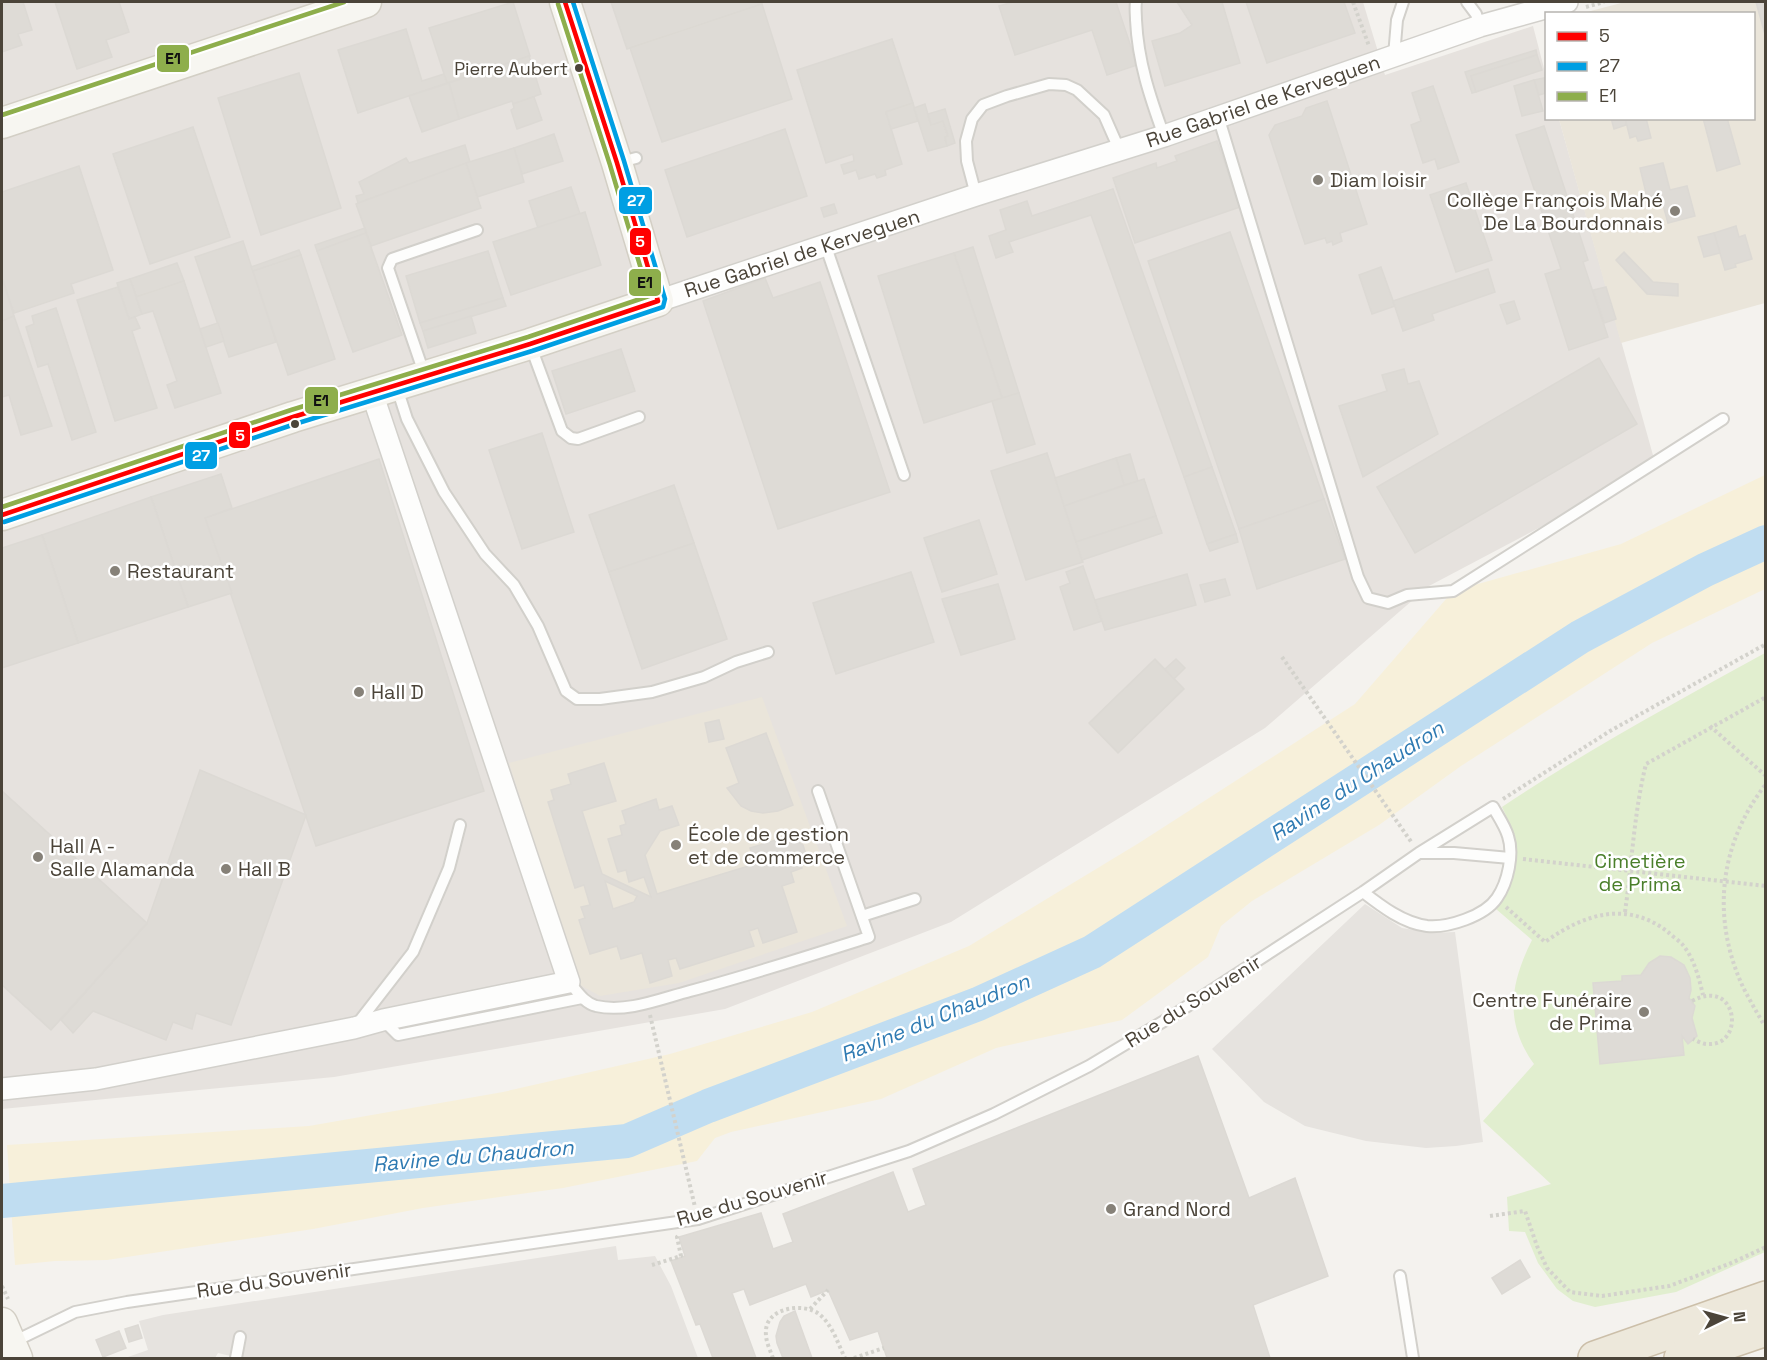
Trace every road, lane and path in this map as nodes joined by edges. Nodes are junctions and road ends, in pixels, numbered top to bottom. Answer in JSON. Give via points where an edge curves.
{"nodes":[{"id":1,"x":366,"y":2,"type":"edge"},
{"id":2,"x":552,"y":2,"type":"edge"},
{"id":3,"x":565,"y":2,"type":"edge"},
{"id":4,"x":1136,"y":2,"type":"edge"},
{"id":5,"x":1353,"y":2,"type":"edge"},
{"id":6,"x":1403,"y":2,"type":"edge"},
{"id":7,"x":1467,"y":2,"type":"edge"},
{"id":8,"x":1567,"y":2,"type":"edge"},
{"id":9,"x":1480,"y":26,"type":"junction"},
{"id":10,"x":1384,"y":59,"type":"junction"},
{"id":11,"x":1217,"y":116,"type":"junction"},
{"id":12,"x":2,"y":123,"type":"edge"},
{"id":13,"x":1164,"y":136,"type":"junction"},
{"id":14,"x":1119,"y":149,"type":"junction"},
{"id":15,"x":976,"y":195,"type":"junction"},
{"id":16,"x":477,"y":230,"type":"dead end"},
{"id":17,"x":825,"y":244,"type":"junction"},
{"id":18,"x":658,"y":301,"type":"junction"},
{"id":19,"x":530,"y":344,"type":"junction"},
{"id":20,"x":423,"y":372,"type":"junction"},
{"id":21,"x":384,"y":389,"type":"junction"},
{"id":22,"x":639,"y":417,"type":"dead end"},
{"id":23,"x":1723,"y":419,"type":"dead end"},
{"id":24,"x":904,"y":475,"type":"dead end"},
{"id":25,"x":2,"y":506,"type":"edge"},
{"id":26,"x":2,"y":515,"type":"edge"},
{"id":27,"x":1766,"y":644,"type":"edge"},
{"id":28,"x":768,"y":652,"type":"dead end"},
{"id":29,"x":1282,"y":657,"type":"dead end"},
{"id":30,"x":1766,"y":698,"type":"edge"},
{"id":31,"x":1710,"y":726,"type":"junction"},
{"id":32,"x":1766,"y":776,"type":"edge"},
{"id":33,"x":1766,"y":784,"type":"edge"},
{"id":34,"x":818,"y":791,"type":"dead end"},
{"id":35,"x":1493,"y":807,"type":"junction"},
{"id":36,"x":460,"y":825,"type":"dead end"},
{"id":37,"x":1419,"y":853,"type":"junction"},
{"id":38,"x":1510,"y":858,"type":"junction"},
{"id":39,"x":1631,"y":870,"type":"junction"},
{"id":40,"x":1723,"y":881,"type":"junction"},
{"id":41,"x":1766,"y":886,"type":"edge"},
{"id":42,"x":1363,"y":892,"type":"junction"},
{"id":43,"x":915,"y":899,"type":"dead end"},
{"id":44,"x":1496,"y":899,"type":"junction"},
{"id":45,"x":1625,"y":912,"type":"junction"},
{"id":46,"x":862,"y":916,"type":"junction"},
{"id":47,"x":576,"y":990,"type":"junction"},
{"id":48,"x":1703,"y":995,"type":"junction"},
{"id":49,"x":1692,"y":1001,"type":"dead end"},
{"id":50,"x":648,"y":1003,"type":"junction"},
{"id":51,"x":1763,"y":1023,"type":"dead end"},
{"id":52,"x":354,"y":1028,"type":"junction"},
{"id":53,"x":1693,"y":1039,"type":"dead end"},
{"id":54,"x":2,"y":1089,"type":"edge"},
{"id":55,"x":1490,"y":1216,"type":"dead end"},
{"id":56,"x":698,"y":1219,"type":"junction"},
{"id":57,"x":1766,"y":1247,"type":"edge"},
{"id":58,"x":652,"y":1265,"type":"dead end"},
{"id":59,"x":1400,"y":1276,"type":"dead end"},
{"id":60,"x":2,"y":1286,"type":"edge"},
{"id":61,"x":828,"y":1290,"type":"dead end"},
{"id":62,"x":1766,"y":1298,"type":"edge"},
{"id":63,"x":810,"y":1310,"type":"junction"},
{"id":64,"x":1766,"y":1329,"type":"edge"},
{"id":65,"x":9,"y":1331,"type":"edge"},
{"id":66,"x":240,"y":1337,"type":"dead end"},
{"id":67,"x":884,"y":1347,"type":"dead end"},
{"id":68,"x":236,"y":1359,"type":"edge"},
{"id":69,"x":773,"y":1359,"type":"edge"},
{"id":70,"x":845,"y":1359,"type":"edge"},
{"id":71,"x":854,"y":1359,"type":"edge"},
{"id":72,"x":1413,"y":1359,"type":"edge"},
{"id":73,"x":1595,"y":1359,"type":"edge"},
{"id":74,"x":1681,"y":1359,"type":"edge"}],
"edges":[{"from":1,"to":12,"type":"street"},
{"from":2,"to":20,"type":"lane","via":[[644,285],[636,296]]},
{"from":3,"to":18,"type":"street","via":[[626,160]]},
{"from":4,"to":13,"type":"lane","via":[[1139,58]]},
{"from":5,"to":10,"type":"path"},
{"from":6,"to":10,"type":"lane"},
{"from":7,"to":9,"type":"lane"},
{"from":8,"to":9,"type":"street","name":"Rue Gabriel de Kerveguen"},
{"from":9,"to":10,"type":"street","name":"Rue Gabriel de Kerveguen"},
{"from":10,"to":11,"type":"street","name":"Rue Gabriel de Kerveguen"},
{"from":11,"to":13,"type":"street","name":"Rue Gabriel de Kerveguen"},
{"from":11,"to":23,"type":"lane","via":[[1358,577],[1368,597],[1388,603],[1407,595],[1453,591]]},
{"from":13,"to":14,"type":"street","name":"Rue Gabriel de Kerveguen"},
{"from":14,"to":15,"type":"street","name":"Rue Gabriel de Kerveguen"},
{"from":14,"to":15,"type":"lane","via":[[1104,115],[1077,90],[1049,84],[1007,96],[983,105],[972,119],[966,141],[967,161]]},
{"from":15,"to":17,"type":"street","name":"Rue Gabriel de Kerveguen"},
{"from":16,"to":20,"type":"lane","via":[[392,259],[388,264]]},
{"from":17,"to":18,"type":"street","name":"Rue Gabriel de Kerveguen"},
{"from":17,"to":24,"type":"lane"},
{"from":18,"to":19,"type":"street","name":"Rue Gabriel de Kerveguen"},
{"from":19,"to":20,"type":"street","name":"Rue Gabriel de Kerveguen"},
{"from":19,"to":22,"type":"lane","via":[[562,431],[571,438],[578,439]]},
{"from":20,"to":21,"type":"street","name":"Rue Gabriel de Kerveguen"},
{"from":20,"to":25,"type":"lane"},
{"from":21,"to":26,"type":"street","name":"Rue Gabriel de Kerveguen"},
{"from":21,"to":28,"type":"lane","via":[[407,419],[444,492],[485,554],[514,585],[538,626],[566,691],[577,699],[652,692]]},
{"from":21,"to":47,"type":"street"},
{"from":27,"to":35,"type":"path","via":[[1610,731]]},
{"from":29,"to":37,"type":"path"},
{"from":30,"to":31,"type":"path"},
{"from":31,"to":32,"type":"path"},
{"from":31,"to":39,"type":"path","via":[[1646,764],[1639,792]]},
{"from":33,"to":40,"type":"path","via":[[1751,803],[1732,845]]},
{"from":34,"to":46,"type":"lane"},
{"from":35,"to":37,"type":"lane","name":"Rue du Souvenir"},
{"from":35,"to":38,"type":"lane","via":[[1508,836]]},
{"from":36,"to":52,"type":"lane","via":[[449,868],[413,952]]},
{"from":37,"to":38,"type":"lane"},
{"from":37,"to":42,"type":"lane","name":"Rue du Souvenir"},
{"from":38,"to":39,"type":"path"},
{"from":38,"to":44,"type":"lane"},
{"from":39,"to":40,"type":"path"},
{"from":39,"to":45,"type":"path"},
{"from":40,"to":41,"type":"path"},
{"from":40,"to":51,"type":"path","via":[[1730,949],[1742,986]]},
{"from":42,"to":44,"type":"lane","via":[[1386,910],[1425,926],[1448,926],[1478,913]]},
{"from":42,"to":56,"type":"lane","name":"Rue du Souvenir","via":[[1139,1036],[994,1114],[909,1151]]},
{"from":43,"to":46,"type":"lane"},
{"from":44,"to":45,"type":"path","via":[[1545,942],[1590,917]]},
{"from":45,"to":48,"type":"path","via":[[1656,923],[1682,944],[1697,972]]},
{"from":46,"to":50,"type":"lane","via":[[869,937]]},
{"from":47,"to":50,"type":"lane","via":[[594,1006],[618,1008]]},
{"from":47,"to":52,"type":"street"},
{"from":48,"to":49,"type":"path"},
{"from":48,"to":53,"type":"path","via":[[1717,996],[1728,1004],[1733,1018],[1730,1032],[1720,1041],[1706,1044]]},
{"from":50,"to":56,"type":"path"},
{"from":52,"to":54,"type":"street","via":[[96,1078]]},
{"from":55,"to":57,"type":"path","via":[[1525,1211],[1547,1268],[1570,1292],[1602,1296],[1669,1286]]},
{"from":56,"to":58,"type":"path","via":[[677,1237],[681,1256]]},
{"from":56,"to":65,"type":"lane","name":"Rue du Souvenir","via":[[127,1302]]},
{"from":59,"to":72,"type":"lane"},
{"from":60,"to":65,"type":"path"},
{"from":61,"to":63,"type":"path"},
{"from":62,"to":73,"type":"highway"},
{"from":63,"to":69,"type":"path","via":[[788,1309],[769,1320],[765,1330]]},
{"from":63,"to":70,"type":"path","via":[[830,1326]]},
{"from":64,"to":74,"type":"highway"},
{"from":66,"to":68,"type":"lane"},
{"from":67,"to":71,"type":"path"}]}
